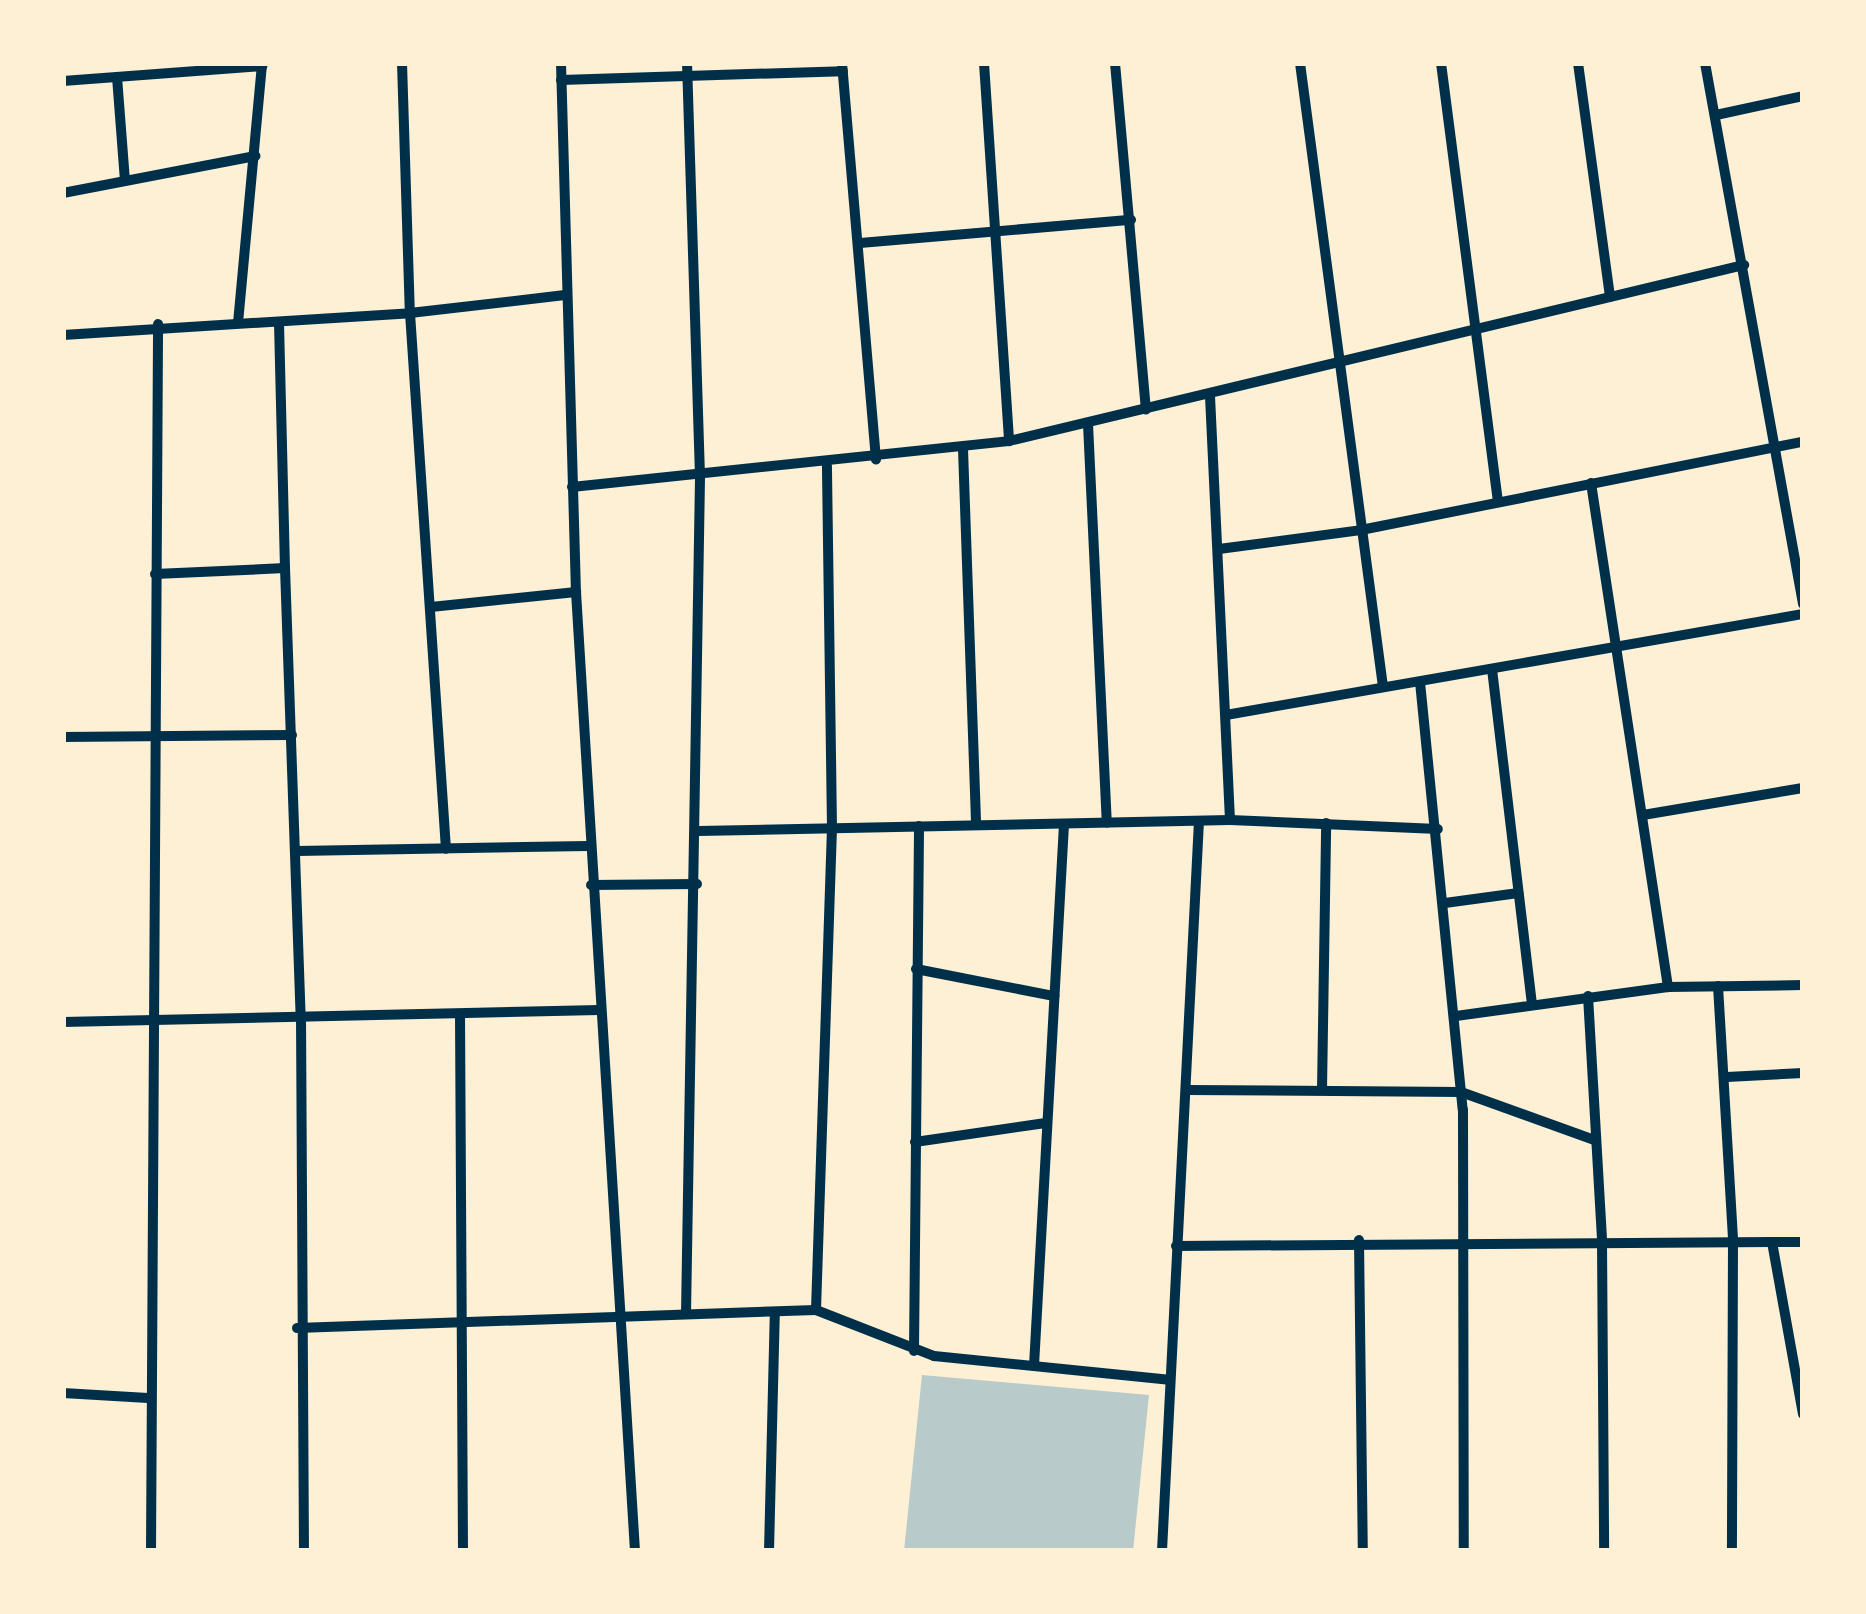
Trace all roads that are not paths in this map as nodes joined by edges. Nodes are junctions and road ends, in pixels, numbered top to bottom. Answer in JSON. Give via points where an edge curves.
{"nodes":[{"id":1,"x":402,"y":63,"type":"edge"},
{"id":2,"x":561,"y":63,"type":"edge"},
{"id":3,"x":687,"y":63,"type":"edge"},
{"id":4,"x":984,"y":63,"type":"edge"},
{"id":5,"x":1115,"y":63,"type":"edge"},
{"id":6,"x":1300,"y":63,"type":"edge"},
{"id":7,"x":1441,"y":63,"type":"edge"},
{"id":8,"x":1578,"y":63,"type":"edge"},
{"id":9,"x":1705,"y":63,"type":"edge"},
{"id":10,"x":262,"y":64,"type":"edge"},
{"id":11,"x":843,"y":67,"type":"edge"},
{"id":12,"x":117,"y":77,"type":"junction"},
{"id":13,"x":687,"y":78,"type":"junction"},
{"id":14,"x":561,"y":80,"type":"junction"},
{"id":15,"x":63,"y":81,"type":"edge"},
{"id":16,"x":1803,"y":96,"type":"edge"},
{"id":17,"x":1716,"y":115,"type":"junction"},
{"id":18,"x":255,"y":156,"type":"junction"},
{"id":19,"x":125,"y":181,"type":"junction"},
{"id":20,"x":63,"y":193,"type":"edge"},
{"id":21,"x":1131,"y":220,"type":"junction"},
{"id":22,"x":995,"y":230,"type":"junction"},
{"id":23,"x":860,"y":243,"type":"junction"},
{"id":24,"x":1744,"y":265,"type":"junction"},
{"id":25,"x":565,"y":295,"type":"junction"},
{"id":26,"x":1610,"y":297,"type":"junction"},
{"id":27,"x":410,"y":314,"type":"junction"},
{"id":28,"x":238,"y":323,"type":"junction"},
{"id":29,"x":279,"y":323,"type":"junction"},
{"id":30,"x":158,"y":324,"type":"junction"},
{"id":31,"x":1476,"y":329,"type":"junction"},
{"id":32,"x":63,"y":335,"type":"edge"},
{"id":33,"x":1340,"y":365,"type":"junction"},
{"id":34,"x":1210,"y":396,"type":"junction"},
{"id":35,"x":1146,"y":410,"type":"junction"},
{"id":36,"x":1088,"y":424,"type":"junction"},
{"id":37,"x":1009,"y":441,"type":"junction"},
{"id":38,"x":1803,"y":442,"type":"edge"},
{"id":39,"x":1776,"y":447,"type":"junction"},
{"id":40,"x":963,"y":448,"type":"junction"},
{"id":41,"x":876,"y":460,"type":"junction"},
{"id":42,"x":826,"y":466,"type":"junction"},
{"id":43,"x":700,"y":476,"type":"junction"},
{"id":44,"x":1591,"y":483,"type":"junction"},
{"id":45,"x":572,"y":487,"type":"junction"},
{"id":46,"x":1498,"y":500,"type":"junction"},
{"id":47,"x":1361,"y":530,"type":"junction"},
{"id":48,"x":1219,"y":549,"type":"junction"},
{"id":49,"x":285,"y":568,"type":"junction"},
{"id":50,"x":155,"y":574,"type":"junction"},
{"id":51,"x":576,"y":592,"type":"junction"},
{"id":52,"x":1803,"y":604,"type":"edge"},
{"id":53,"x":431,"y":607,"type":"junction"},
{"id":54,"x":1803,"y":614,"type":"edge"},
{"id":55,"x":1616,"y":648,"type":"junction"},
{"id":56,"x":1492,"y":670,"type":"junction"},
{"id":57,"x":1420,"y":682,"type":"junction"},
{"id":58,"x":1383,"y":687,"type":"junction"},
{"id":59,"x":1226,"y":715,"type":"junction"},
{"id":60,"x":292,"y":735,"type":"junction"},
{"id":61,"x":63,"y":737,"type":"edge"},
{"id":62,"x":152,"y":737,"type":"junction"},
{"id":63,"x":1803,"y":788,"type":"edge"},
{"id":64,"x":1643,"y":815,"type":"junction"},
{"id":65,"x":1230,"y":820,"type":"junction"},
{"id":66,"x":1199,"y":821,"type":"junction"},
{"id":67,"x":1107,"y":823,"type":"junction"},
{"id":68,"x":1326,"y":824,"type":"junction"},
{"id":69,"x":976,"y":825,"type":"junction"},
{"id":70,"x":1064,"y":825,"type":"junction"},
{"id":71,"x":919,"y":826,"type":"junction"},
{"id":72,"x":832,"y":828,"type":"junction"},
{"id":73,"x":1438,"y":829,"type":"junction"},
{"id":74,"x":698,"y":831,"type":"junction"},
{"id":75,"x":589,"y":846,"type":"junction"},
{"id":76,"x":446,"y":848,"type":"junction"},
{"id":77,"x":298,"y":851,"type":"junction"},
{"id":78,"x":697,"y":884,"type":"junction"},
{"id":79,"x":591,"y":885,"type":"junction"},
{"id":80,"x":1518,"y":893,"type":"junction"},
{"id":81,"x":1445,"y":903,"type":"junction"},
{"id":82,"x":916,"y":968,"type":"junction"},
{"id":83,"x":1803,"y":985,"type":"edge"},
{"id":84,"x":1718,"y":986,"type":"junction"},
{"id":85,"x":1668,"y":987,"type":"junction"},
{"id":86,"x":1054,"y":996,"type":"junction"},
{"id":87,"x":1588,"y":997,"type":"junction"},
{"id":88,"x":1532,"y":1004,"type":"junction"},
{"id":89,"x":599,"y":1010,"type":"junction"},
{"id":90,"x":460,"y":1014,"type":"junction"},
{"id":91,"x":1456,"y":1016,"type":"junction"},
{"id":92,"x":301,"y":1017,"type":"junction"},
{"id":93,"x":150,"y":1019,"type":"junction"},
{"id":94,"x":63,"y":1022,"type":"edge"},
{"id":95,"x":1803,"y":1073,"type":"edge"},
{"id":96,"x":1727,"y":1077,"type":"junction"},
{"id":97,"x":1187,"y":1090,"type":"junction"},
{"id":98,"x":1322,"y":1090,"type":"junction"},
{"id":99,"x":1461,"y":1092,"type":"junction"},
{"id":100,"x":1046,"y":1123,"type":"junction"},
{"id":101,"x":1594,"y":1140,"type":"junction"},
{"id":102,"x":915,"y":1142,"type":"junction"},
{"id":103,"x":1464,"y":1239,"type":"junction"},
{"id":104,"x":1359,"y":1240,"type":"junction"},
{"id":105,"x":1602,"y":1242,"type":"junction"},
{"id":106,"x":1733,"y":1242,"type":"junction"},
{"id":107,"x":1772,"y":1242,"type":"junction"},
{"id":108,"x":1803,"y":1242,"type":"edge"},
{"id":109,"x":1176,"y":1246,"type":"junction"},
{"id":110,"x":816,"y":1310,"type":"junction"},
{"id":111,"x":775,"y":1312,"type":"junction"},
{"id":112,"x":686,"y":1314,"type":"junction"},
{"id":113,"x":616,"y":1315,"type":"junction"},
{"id":114,"x":460,"y":1320,"type":"junction"},
{"id":115,"x":297,"y":1328,"type":"junction"},
{"id":116,"x":914,"y":1351,"type":"junction"},
{"id":117,"x":1034,"y":1366,"type":"junction"},
{"id":118,"x":1168,"y":1380,"type":"junction"},
{"id":119,"x":63,"y":1393,"type":"edge"},
{"id":120,"x":148,"y":1398,"type":"junction"},
{"id":121,"x":1803,"y":1414,"type":"edge"},
{"id":122,"x":151,"y":1551,"type":"edge"},
{"id":123,"x":304,"y":1551,"type":"edge"},
{"id":124,"x":463,"y":1551,"type":"edge"},
{"id":125,"x":635,"y":1551,"type":"edge"},
{"id":126,"x":769,"y":1551,"type":"edge"},
{"id":127,"x":1162,"y":1551,"type":"edge"},
{"id":128,"x":1363,"y":1551,"type":"edge"},
{"id":129,"x":1464,"y":1551,"type":"edge"},
{"id":130,"x":1604,"y":1551,"type":"edge"},
{"id":131,"x":1732,"y":1551,"type":"edge"}],
"edges":[{"from":1,"to":27,"type":"street"},
{"from":2,"to":14,"type":"street"},
{"from":3,"to":13,"type":"street"},
{"from":4,"to":22,"type":"street"},
{"from":5,"to":21,"type":"street"},
{"from":6,"to":33,"type":"street"},
{"from":7,"to":31,"type":"street"},
{"from":8,"to":26,"type":"street"},
{"from":9,"to":17,"type":"street"},
{"from":10,"to":12,"type":"street"},
{"from":10,"to":18,"type":"street"},
{"from":11,"to":13,"type":"street"},
{"from":11,"to":23,"type":"street"},
{"from":12,"to":15,"type":"street"},
{"from":12,"to":19,"type":"street"},
{"from":13,"to":14,"type":"street"},
{"from":13,"to":43,"type":"street"},
{"from":14,"to":25,"type":"street"},
{"from":16,"to":17,"type":"street"},
{"from":17,"to":24,"type":"street"},
{"from":18,"to":19,"type":"street"},
{"from":18,"to":28,"type":"street"},
{"from":19,"to":20,"type":"street"},
{"from":21,"to":22,"type":"street"},
{"from":21,"to":35,"type":"street"},
{"from":22,"to":23,"type":"street"},
{"from":22,"to":37,"type":"street"},
{"from":23,"to":41,"type":"street"},
{"from":24,"to":26,"type":"street"},
{"from":24,"to":39,"type":"street"},
{"from":25,"to":27,"type":"street"},
{"from":25,"to":45,"type":"street"},
{"from":26,"to":31,"type":"street"},
{"from":27,"to":29,"type":"street"},
{"from":27,"to":53,"type":"street"},
{"from":28,"to":29,"type":"street"},
{"from":28,"to":30,"type":"street"},
{"from":29,"to":49,"type":"street"},
{"from":30,"to":32,"type":"street"},
{"from":30,"to":50,"type":"street"},
{"from":31,"to":33,"type":"street"},
{"from":31,"to":46,"type":"street"},
{"from":33,"to":34,"type":"street"},
{"from":33,"to":47,"type":"street"},
{"from":34,"to":35,"type":"street"},
{"from":34,"to":48,"type":"street"},
{"from":35,"to":36,"type":"street"},
{"from":36,"to":37,"type":"street"},
{"from":36,"to":67,"type":"street"},
{"from":37,"to":40,"type":"street"},
{"from":38,"to":39,"type":"street"},
{"from":39,"to":44,"type":"street"},
{"from":39,"to":52,"type":"street"},
{"from":40,"to":41,"type":"street"},
{"from":40,"to":69,"type":"street"},
{"from":41,"to":42,"type":"street"},
{"from":42,"to":43,"type":"street"},
{"from":42,"to":72,"type":"street"},
{"from":43,"to":45,"type":"street"},
{"from":43,"to":74,"type":"street"},
{"from":44,"to":46,"type":"street"},
{"from":44,"to":55,"type":"street"},
{"from":45,"to":51,"type":"street"},
{"from":46,"to":47,"type":"street"},
{"from":47,"to":48,"type":"street"},
{"from":47,"to":58,"type":"street"},
{"from":48,"to":59,"type":"street"},
{"from":49,"to":50,"type":"street"},
{"from":49,"to":60,"type":"street"},
{"from":50,"to":62,"type":"street"},
{"from":51,"to":53,"type":"street"},
{"from":51,"to":75,"type":"street"},
{"from":53,"to":76,"type":"street"},
{"from":54,"to":55,"type":"street"},
{"from":55,"to":56,"type":"street"},
{"from":55,"to":64,"type":"street"},
{"from":56,"to":57,"type":"street"},
{"from":56,"to":80,"type":"street"},
{"from":57,"to":58,"type":"street"},
{"from":57,"to":73,"type":"street"},
{"from":58,"to":59,"type":"street"},
{"from":59,"to":65,"type":"street"},
{"from":60,"to":62,"type":"street"},
{"from":60,"to":77,"type":"street"},
{"from":61,"to":62,"type":"street"},
{"from":62,"to":93,"type":"street"},
{"from":63,"to":64,"type":"street"},
{"from":64,"to":85,"type":"street"},
{"from":65,"to":66,"type":"street"},
{"from":65,"to":68,"type":"street"},
{"from":66,"to":67,"type":"street"},
{"from":66,"to":97,"type":"street"},
{"from":67,"to":70,"type":"street"},
{"from":68,"to":73,"type":"street"},
{"from":68,"to":98,"type":"street"},
{"from":69,"to":70,"type":"street"},
{"from":69,"to":71,"type":"street"},
{"from":70,"to":86,"type":"street"},
{"from":71,"to":72,"type":"street"},
{"from":71,"to":82,"type":"street"},
{"from":72,"to":74,"type":"street"},
{"from":72,"to":110,"type":"street"},
{"from":73,"to":81,"type":"street"},
{"from":74,"to":78,"type":"street"},
{"from":75,"to":76,"type":"street"},
{"from":75,"to":79,"type":"street"},
{"from":76,"to":77,"type":"street"},
{"from":77,"to":92,"type":"street"},
{"from":78,"to":79,"type":"street"},
{"from":78,"to":112,"type":"street"},
{"from":79,"to":89,"type":"street"},
{"from":80,"to":81,"type":"street"},
{"from":80,"to":88,"type":"street"},
{"from":81,"to":91,"type":"street"},
{"from":82,"to":86,"type":"street"},
{"from":82,"to":102,"type":"street"},
{"from":83,"to":84,"type":"street"},
{"from":84,"to":85,"type":"street"},
{"from":84,"to":96,"type":"street"},
{"from":85,"to":87,"type":"street"},
{"from":86,"to":100,"type":"street"},
{"from":87,"to":88,"type":"street"},
{"from":87,"to":101,"type":"street"},
{"from":88,"to":91,"type":"street"},
{"from":89,"to":90,"type":"street"},
{"from":89,"to":113,"type":"street"},
{"from":90,"to":92,"type":"street"},
{"from":90,"to":114,"type":"street"},
{"from":91,"to":99,"type":"street"},
{"from":92,"to":93,"type":"street"},
{"from":92,"to":115,"type":"street"},
{"from":93,"to":94,"type":"street"},
{"from":93,"to":120,"type":"street"},
{"from":95,"to":96,"type":"street"},
{"from":96,"to":106,"type":"street"},
{"from":97,"to":98,"type":"street"},
{"from":97,"to":109,"type":"street"},
{"from":98,"to":99,"type":"street"},
{"from":99,"to":101,"type":"street"},
{"from":99,"to":103,"type":"street"},
{"from":100,"to":102,"type":"street"},
{"from":100,"to":117,"type":"street"},
{"from":101,"to":105,"type":"street"},
{"from":102,"to":116,"type":"street"},
{"from":103,"to":104,"type":"street"},
{"from":103,"to":105,"type":"street"},
{"from":103,"to":129,"type":"street"},
{"from":104,"to":109,"type":"street"},
{"from":104,"to":128,"type":"street"},
{"from":105,"to":106,"type":"street"},
{"from":105,"to":130,"type":"street"},
{"from":106,"to":107,"type":"street"},
{"from":106,"to":131,"type":"street"},
{"from":107,"to":108,"type":"street"},
{"from":107,"to":121,"type":"street"},
{"from":109,"to":118,"type":"street"},
{"from":110,"to":111,"type":"street"},
{"from":110,"to":116,"type":"street","via":[[863,1323]]},
{"from":111,"to":112,"type":"street"},
{"from":111,"to":126,"type":"street"},
{"from":112,"to":113,"type":"street"},
{"from":113,"to":114,"type":"street"},
{"from":113,"to":125,"type":"street"},
{"from":114,"to":115,"type":"street"},
{"from":114,"to":124,"type":"street"},
{"from":115,"to":123,"type":"street"},
{"from":116,"to":117,"type":"street"},
{"from":117,"to":118,"type":"street"},
{"from":118,"to":127,"type":"street"},
{"from":119,"to":120,"type":"street"},
{"from":120,"to":122,"type":"street"}]}
